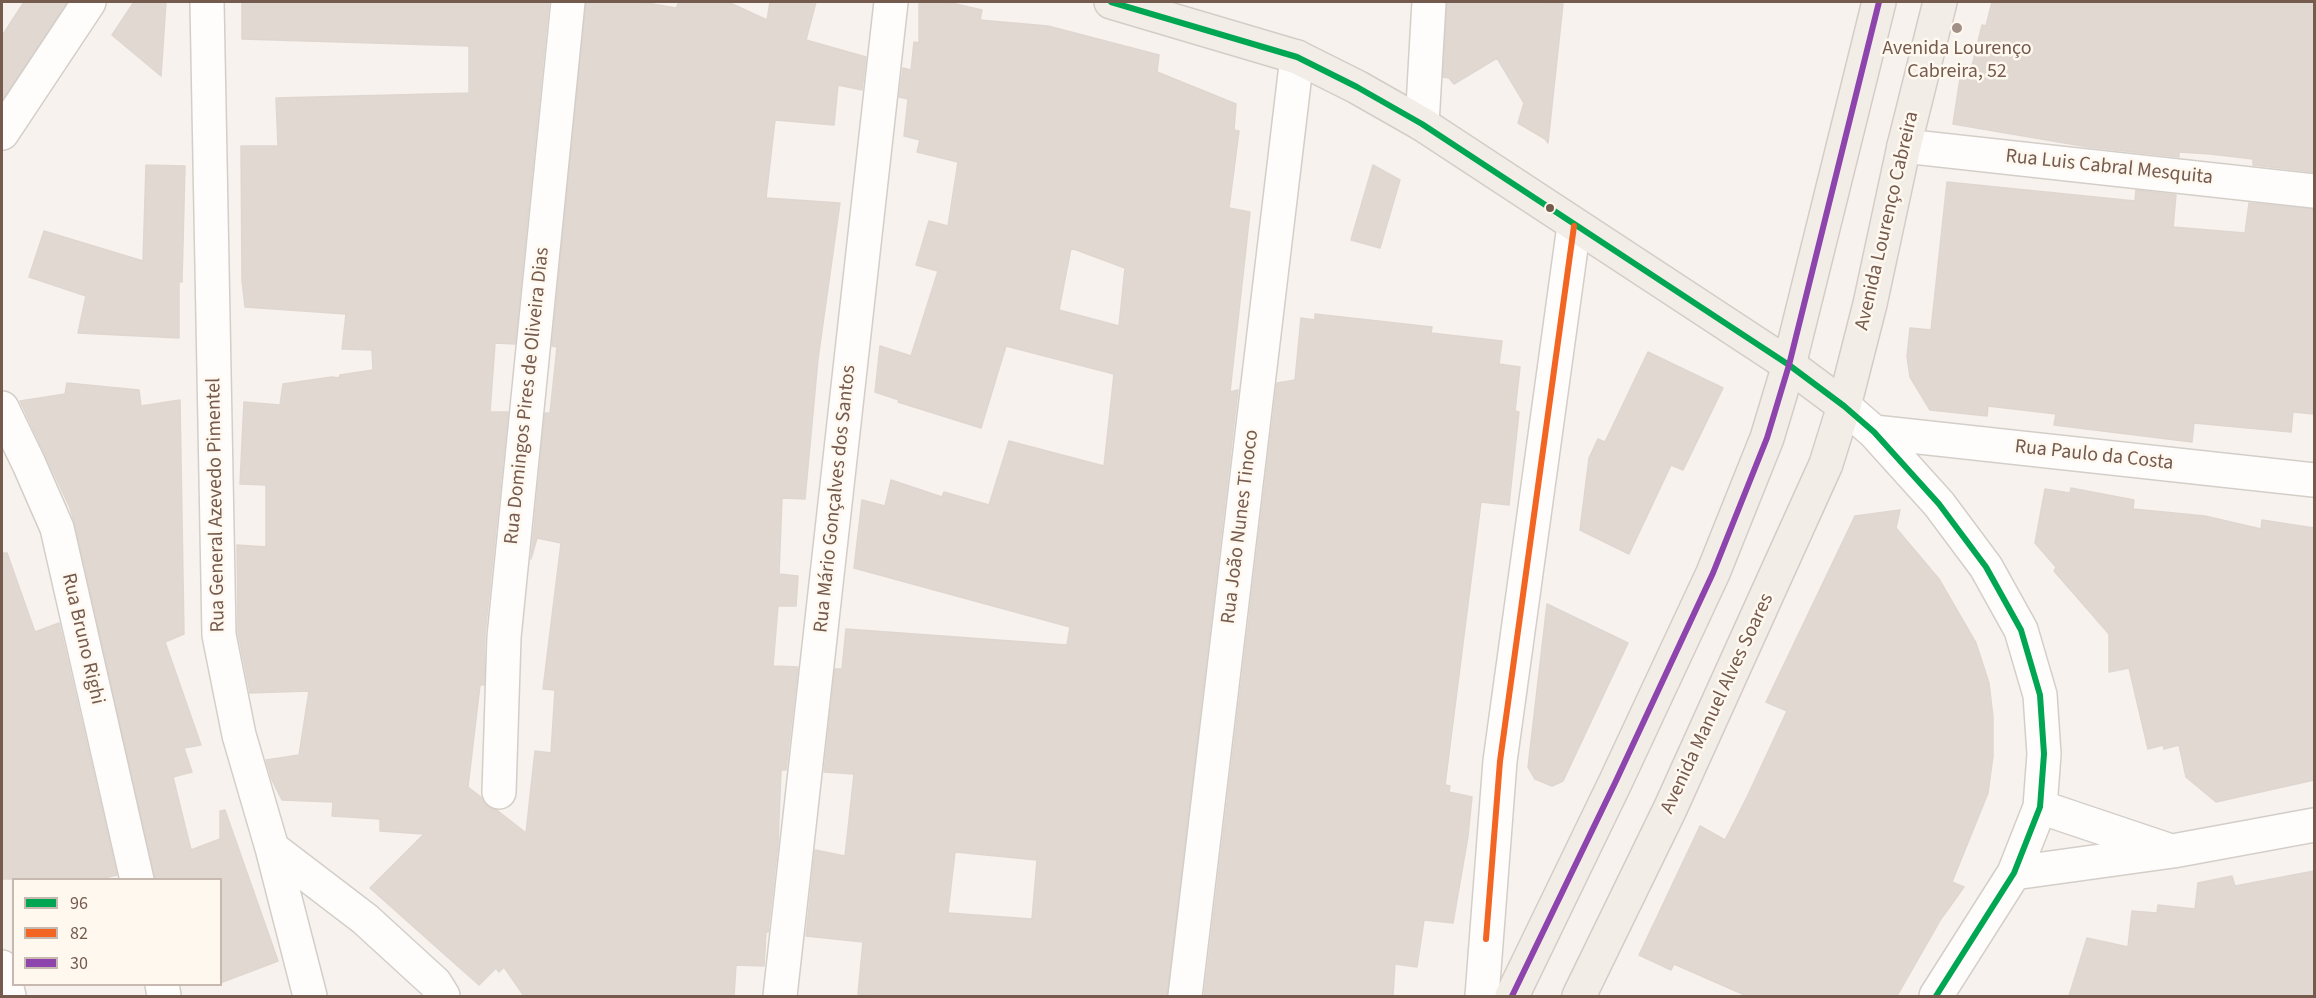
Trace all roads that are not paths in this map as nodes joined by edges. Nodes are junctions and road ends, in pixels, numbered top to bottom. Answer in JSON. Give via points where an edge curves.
{"nodes":[{"id":1,"x":89,"y":2,"type":"edge"},
{"id":2,"x":207,"y":2,"type":"edge"},
{"id":3,"x":568,"y":2,"type":"edge"},
{"id":4,"x":891,"y":2,"type":"edge"},
{"id":5,"x":1111,"y":2,"type":"edge"},
{"id":6,"x":1430,"y":2,"type":"edge"},
{"id":7,"x":1879,"y":2,"type":"edge"},
{"id":8,"x":1940,"y":2,"type":"edge"},
{"id":9,"x":1298,"y":57,"type":"junction"},
{"id":10,"x":1422,"y":124,"type":"junction"},
{"id":11,"x":2,"y":133,"type":"edge"},
{"id":12,"x":1904,"y":146,"type":"junction"},
{"id":13,"x":2314,"y":191,"type":"edge"},
{"id":14,"x":1574,"y":226,"type":"junction"},
{"id":15,"x":1789,"y":365,"type":"junction"},
{"id":16,"x":1844,"y":406,"type":"junction"},
{"id":17,"x":2,"y":408,"type":"edge"},
{"id":18,"x":1874,"y":432,"type":"junction"},
{"id":19,"x":2314,"y":480,"type":"edge"},
{"id":20,"x":499,"y":792,"type":"dead end"},
{"id":21,"x":2040,"y":807,"type":"junction"},
{"id":22,"x":2314,"y":825,"type":"edge"},
{"id":23,"x":272,"y":848,"type":"junction"},
{"id":24,"x":2173,"y":851,"type":"junction"},
{"id":25,"x":2014,"y":873,"type":"junction"},
{"id":26,"x":137,"y":878,"type":"edge"},
{"id":27,"x":2,"y":967,"type":"edge"},
{"id":28,"x":9,"y":996,"type":"edge"},
{"id":29,"x":310,"y":996,"type":"edge"},
{"id":30,"x":443,"y":996,"type":"edge"},
{"id":31,"x":780,"y":996,"type":"edge"},
{"id":32,"x":1185,"y":996,"type":"edge"},
{"id":33,"x":1482,"y":996,"type":"edge"},
{"id":34,"x":1512,"y":996,"type":"edge"},
{"id":35,"x":1579,"y":996,"type":"edge"},
{"id":36,"x":1936,"y":996,"type":"edge"}],
"edges":[{"from":1,"to":11,"type":"street"},
{"from":2,"to":23,"type":"street","name":"Rua General Azevedo Pimentel","via":[[219,636],[239,735]]},
{"from":3,"to":20,"type":"street","name":"Rua Domingos Pires de Oliveira Dias","via":[[504,637]]},
{"from":4,"to":31,"type":"street","name":"Rua Mário Gonçalves dos Santos"},
{"from":5,"to":9,"type":"main road"},
{"from":6,"to":10,"type":"street"},
{"from":7,"to":15,"type":"main road"},
{"from":8,"to":12,"type":"main road","name":"Avenida Lourenço Cabreira"},
{"from":9,"to":10,"type":"main road"},
{"from":9,"to":32,"type":"street","name":"Rua João Nunes Tinoco"},
{"from":10,"to":14,"type":"main road"},
{"from":12,"to":13,"type":"street","name":"Rua Luis Cabral Mesquita"},
{"from":12,"to":16,"type":"main road","name":"Avenida Lourenço Cabreira"},
{"from":14,"to":15,"type":"main road"},
{"from":14,"to":33,"type":"street","via":[[1500,761]]},
{"from":15,"to":16,"type":"main road"},
{"from":15,"to":34,"type":"main road","via":[[1767,438],[1716,565]]},
{"from":16,"to":18,"type":"street"},
{"from":16,"to":35,"type":"main road","name":"Avenida Manuel Alves Soares","via":[[1826,464],[1767,597]]},
{"from":17,"to":26,"type":"street","name":"Rua Bruno Righi","via":[[57,528]]},
{"from":18,"to":19,"type":"street","name":"Rua Paulo da Costa"},
{"from":18,"to":21,"type":"street","via":[[1946,513],[1986,567],[2021,630],[2040,695],[2044,754]]},
{"from":21,"to":24,"type":"street"},
{"from":21,"to":25,"type":"street"},
{"from":22,"to":24,"type":"street"},
{"from":23,"to":29,"type":"street","name":"Rua General Azevedo Pimentel"},
{"from":23,"to":30,"type":"street","via":[[365,919]]},
{"from":24,"to":25,"type":"street"},
{"from":25,"to":36,"type":"street"},
{"from":27,"to":28,"type":"street"}]}
